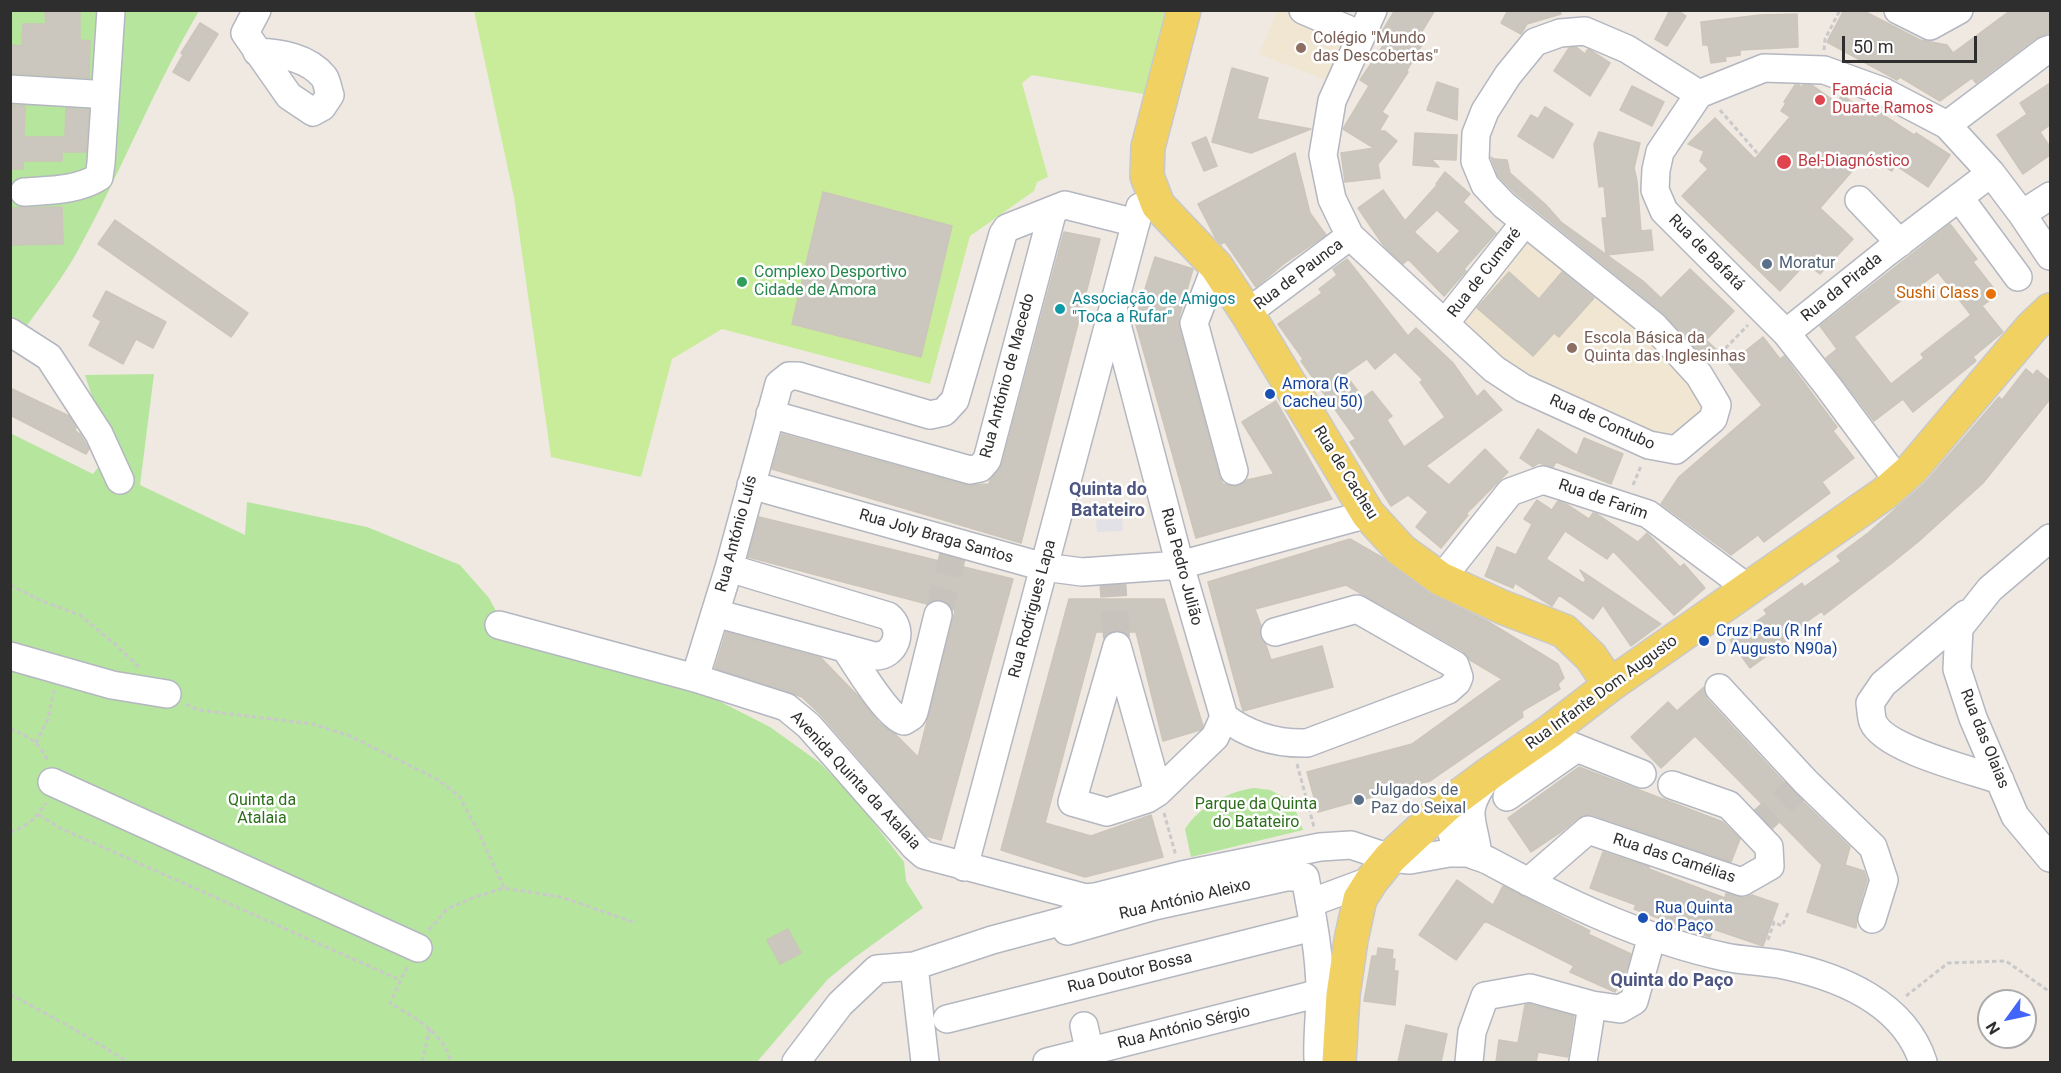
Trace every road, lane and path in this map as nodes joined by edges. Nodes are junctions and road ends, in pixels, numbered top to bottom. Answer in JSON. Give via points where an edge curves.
{"nodes":[{"id":1,"x":111,"y":10,"type":"edge"},
{"id":2,"x":257,"y":10,"type":"edge"},
{"id":3,"x":1184,"y":10,"type":"edge"},
{"id":4,"x":1303,"y":10,"type":"edge"},
{"id":5,"x":1373,"y":10,"type":"edge"},
{"id":6,"x":1840,"y":10,"type":"edge"},
{"id":7,"x":1898,"y":10,"type":"edge"},
{"id":8,"x":1959,"y":10,"type":"edge"},
{"id":9,"x":1361,"y":35,"type":"junction"},
{"id":10,"x":2050,"y":49,"type":"edge"},
{"id":11,"x":257,"y":52,"type":"dead end"},
{"id":12,"x":1824,"y":70,"type":"junction"},
{"id":13,"x":10,"y":89,"type":"edge"},
{"id":14,"x":1702,"y":93,"type":"junction"},
{"id":15,"x":93,"y":94,"type":"dead end"},
{"id":16,"x":1947,"y":125,"type":"junction"},
{"id":17,"x":1758,"y":154,"type":"dead end"},
{"id":18,"x":1991,"y":173,"type":"junction"},
{"id":19,"x":1147,"y":176,"type":"junction"},
{"id":20,"x":24,"y":192,"type":"dead end"},
{"id":21,"x":2050,"y":196,"type":"edge"},
{"id":22,"x":1959,"y":197,"type":"junction"},
{"id":23,"x":1859,"y":200,"type":"dead end"},
{"id":24,"x":1053,"y":210,"type":"junction"},
{"id":25,"x":2022,"y":214,"type":"junction"},
{"id":26,"x":1525,"y":222,"type":"junction"},
{"id":27,"x":1136,"y":223,"type":"junction"},
{"id":28,"x":1350,"y":236,"type":"junction"},
{"id":29,"x":1900,"y":243,"type":"junction"},
{"id":30,"x":2050,"y":256,"type":"edge"},
{"id":31,"x":1216,"y":266,"type":"junction"},
{"id":32,"x":2018,"y":277,"type":"dead end"},
{"id":33,"x":1762,"y":310,"type":"junction"},
{"id":34,"x":2050,"y":310,"type":"edge"},
{"id":35,"x":1113,"y":311,"type":"junction"},
{"id":36,"x":1247,"y":313,"type":"junction"},
{"id":37,"x":1445,"y":323,"type":"junction"},
{"id":38,"x":10,"y":332,"type":"edge"},
{"id":39,"x":1786,"y":333,"type":"junction"},
{"id":40,"x":1699,"y":375,"type":"junction"},
{"id":41,"x":770,"y":414,"type":"junction"},
{"id":42,"x":1649,"y":445,"type":"junction"},
{"id":43,"x":1234,"y":471,"type":"dead end"},
{"id":44,"x":120,"y":480,"type":"dead end"},
{"id":45,"x":1899,"y":482,"type":"junction"},
{"id":46,"x":751,"y":485,"type":"junction"},
{"id":47,"x":1625,"y":506,"type":"junction"},
{"id":48,"x":1368,"y":514,"type":"junction"},
{"id":49,"x":2050,"y":538,"type":"edge"},
{"id":50,"x":1180,"y":565,"type":"junction"},
{"id":51,"x":1044,"y":567,"type":"junction"},
{"id":52,"x":729,"y":568,"type":"junction"},
{"id":53,"x":1441,"y":579,"type":"junction"},
{"id":54,"x":10,"y":585,"type":"edge"},
{"id":55,"x":1749,"y":589,"type":"junction"},
{"id":56,"x":1976,"y":606,"type":"junction"},
{"id":57,"x":715,"y":613,"type":"junction"},
{"id":58,"x":938,"y":615,"type":"tunnel mouth"},
{"id":59,"x":499,"y":625,"type":"dead end"},
{"id":60,"x":1275,"y":632,"type":"dead end"},
{"id":61,"x":845,"y":648,"type":"junction"},
{"id":62,"x":10,"y":656,"type":"edge"},
{"id":63,"x":59,"y":671,"type":"junction"},
{"id":64,"x":695,"y":678,"type":"junction"},
{"id":65,"x":1610,"y":685,"type":"junction"},
{"id":66,"x":1719,"y":688,"type":"dead end"},
{"id":67,"x":167,"y":693,"type":"junction"},
{"id":68,"x":1224,"y":717,"type":"junction"},
{"id":69,"x":10,"y":729,"type":"edge"},
{"id":70,"x":1563,"y":740,"type":"junction"},
{"id":71,"x":36,"y":743,"type":"junction"},
{"id":72,"x":1291,"y":744,"type":"junction"},
{"id":73,"x":1642,"y":774,"type":"dead end"},
{"id":74,"x":2000,"y":780,"type":"junction"},
{"id":75,"x":52,"y":782,"type":"junction"},
{"id":76,"x":1498,"y":785,"type":"junction"},
{"id":77,"x":1672,"y":785,"type":"dead end"},
{"id":78,"x":1158,"y":792,"type":"junction"},
{"id":79,"x":1447,"y":805,"type":"junction"},
{"id":80,"x":39,"y":815,"type":"junction"},
{"id":81,"x":10,"y":832,"type":"edge"},
{"id":82,"x":1472,"y":845,"type":"junction"},
{"id":83,"x":1320,"y":846,"type":"junction"},
{"id":84,"x":2050,"y":858,"type":"edge"},
{"id":85,"x":964,"y":867,"type":"junction"},
{"id":86,"x":1381,"y":869,"type":"junction"},
{"id":87,"x":1182,"y":875,"type":"junction"},
{"id":88,"x":1528,"y":882,"type":"junction"},
{"id":89,"x":504,"y":888,"type":"junction"},
{"id":90,"x":1095,"y":897,"type":"junction"},
{"id":91,"x":1789,"y":910,"type":"dead end"},
{"id":92,"x":1311,"y":915,"type":"junction"},
{"id":93,"x":1872,"y":919,"type":"dead end"},
{"id":94,"x":636,"y":923,"type":"dead end"},
{"id":95,"x":1067,"y":931,"type":"dead end"},
{"id":96,"x":1652,"y":936,"type":"junction"},
{"id":97,"x":1765,"y":947,"type":"dead end"},
{"id":98,"x":418,"y":948,"type":"junction"},
{"id":99,"x":914,"y":966,"type":"junction"},
{"id":100,"x":400,"y":980,"type":"junction"},
{"id":101,"x":1074,"y":987,"type":"junction"},
{"id":102,"x":2050,"y":992,"type":"edge"},
{"id":103,"x":1320,"y":993,"type":"junction"},
{"id":104,"x":10,"y":994,"type":"edge"},
{"id":105,"x":1592,"y":1005,"type":"junction"},
{"id":106,"x":1888,"y":1010,"type":"junction"},
{"id":107,"x":947,"y":1019,"type":"dead end"},
{"id":108,"x":429,"y":1028,"type":"junction"},
{"id":109,"x":1086,"y":1039,"type":"edge"},
{"id":110,"x":1328,"y":1060,"type":"edge"},
{"id":111,"x":128,"y":1062,"type":"edge"},
{"id":112,"x":422,"y":1062,"type":"edge"},
{"id":113,"x":451,"y":1062,"type":"edge"},
{"id":114,"x":796,"y":1062,"type":"edge"},
{"id":115,"x":925,"y":1062,"type":"edge"},
{"id":116,"x":1047,"y":1062,"type":"edge"},
{"id":117,"x":1469,"y":1062,"type":"edge"},
{"id":118,"x":1583,"y":1062,"type":"edge"},
{"id":119,"x":1923,"y":1062,"type":"edge"}],
"edges":[{"from":1,"to":20,"type":"street","via":[[99,177],[71,188]]},
{"from":2,"to":11,"type":"street","via":[[245,33]]},
{"from":3,"to":19,"type":"main road","name":"Rua de Cacheu","via":[[1148,147]]},
{"from":4,"to":9,"type":"street"},
{"from":5,"to":9,"type":"street","name":"Rua de Contubo"},
{"from":6,"to":12,"type":"path","via":[[1825,39]]},
{"from":7,"to":8,"type":"street","via":[[1930,26]]},
{"from":9,"to":28,"type":"street","name":"Rua de Contubo","via":[[1332,101],[1323,155],[1332,199]]},
{"from":10,"to":16,"type":"street"},
{"from":12,"to":14,"type":"street","via":[[1764,68]]},
{"from":12,"to":16,"type":"street","via":[[1882,92]]},
{"from":13,"to":15,"type":"street"},
{"from":14,"to":17,"type":"path"},
{"from":14,"to":26,"type":"street","name":"Rua de Contubo","via":[[1627,49],[1585,31],[1560,33],[1534,42],[1485,111],[1476,134],[1475,161],[1485,185]]},
{"from":14,"to":33,"type":"street","name":"Rua de Bafatá","via":[[1660,152],[1655,190],[1664,211]]},
{"from":16,"to":18,"type":"street"},
{"from":18,"to":22,"type":"street","name":"Rua da Pirada"},
{"from":18,"to":25,"type":"street"},
{"from":19,"to":27,"type":"street","name":"Rua Rodrigues Lapa"},
{"from":19,"to":31,"type":"main road","name":"Rua de Cacheu","via":[[1158,205]]},
{"from":21,"to":25,"type":"street"},
{"from":22,"to":29,"type":"street","name":"Rua da Pirada"},
{"from":22,"to":32,"type":"street"},
{"from":23,"to":29,"type":"street","name":"Rua da Pirada"},
{"from":24,"to":27,"type":"street","via":[[1071,205]]},
{"from":24,"to":41,"type":"street","name":"Rua António Luís","via":[[1010,226],[1003,234],[955,400],[944,412],[930,415],[789,376],[776,388]]},
{"from":24,"to":41,"type":"street","name":"Rua António de Macedo","via":[[987,460],[980,468],[970,470]]},
{"from":25,"to":30,"type":"street"},
{"from":26,"to":37,"type":"street","name":"Rua de Cumaré"},
{"from":26,"to":40,"type":"street","name":"Rua de Contubo","via":[[1653,325]]},
{"from":27,"to":35,"type":"street","name":"Rua Rodrigues Lapa"},
{"from":28,"to":36,"type":"street","name":"Rua de Paunca"},
{"from":28,"to":37,"type":"street","name":"Rua de Contubo"},
{"from":29,"to":39,"type":"street","name":"Rua da Pirada"},
{"from":31,"to":36,"type":"main road","name":"Rua de Cacheu"},
{"from":31,"to":43,"type":"street","via":[[1194,323]]},
{"from":33,"to":39,"type":"street","name":"Rua de Bafatá"},
{"from":33,"to":40,"type":"path"},
{"from":34,"to":45,"type":"main road","name":"Rua Infante Dom Augusto"},
{"from":35,"to":50,"type":"street","name":"Rua Pedro Julião"},
{"from":35,"to":51,"type":"street","name":"Rua Rodrigues Lapa"},
{"from":36,"to":48,"type":"main road","name":"Rua de Cacheu"},
{"from":37,"to":42,"type":"street","name":"Rua de Contubo","via":[[1494,369],[1523,388]]},
{"from":38,"to":44,"type":"street","via":[[49,357],[99,434]]},
{"from":39,"to":45,"type":"street","name":"Rua de Bafatá"},
{"from":40,"to":42,"type":"street","name":"Rua de Contubo","via":[[1717,405],[1713,419],[1676,450]]},
{"from":41,"to":46,"type":"street","name":"Rua António Luís"},
{"from":42,"to":47,"type":"path"},
{"from":45,"to":55,"type":"main road","name":"Rua Infante Dom Augusto"},
{"from":46,"to":51,"type":"street","name":"Rua Joly Braga Santos"},
{"from":46,"to":52,"type":"street","name":"Rua António Luís"},
{"from":47,"to":53,"type":"street","name":"Rua de Farim","via":[[1543,480],[1510,492]]},
{"from":47,"to":55,"type":"street","name":"Rua de Farim","via":[[1648,514]]},
{"from":48,"to":50,"type":"street","name":"Rua Joly Braga Santos"},
{"from":48,"to":53,"type":"main road","name":"Rua de Cacheu","via":[[1401,550]]},
{"from":49,"to":56,"type":"street","name":"Rua das Olaias","via":[[1990,589]]},
{"from":50,"to":51,"type":"street","name":"Rua Joly Braga Santos","via":[[1082,572]]},
{"from":50,"to":68,"type":"street","name":"Rua Pedro Julião"},
{"from":51,"to":85,"type":"street","name":"Rua Rodrigues Lapa"},
{"from":52,"to":57,"type":"street","name":"Rua António Luís"},
{"from":52,"to":61,"type":"street","via":[[893,619],[897,636],[884,655]]},
{"from":53,"to":65,"type":"main road","name":"Rua de Cacheu","via":[[1564,631],[1591,657]]},
{"from":54,"to":67,"type":"path","via":[[80,615]]},
{"from":55,"to":65,"type":"main road","name":"Rua Infante Dom Augusto"},
{"from":56,"to":74,"type":"street","name":"Rua das Olaias","via":[[1959,628],[1957,669]]},
{"from":56,"to":74,"type":"street","via":[[1883,684],[1870,703],[1871,713],[1883,736],[1913,751]]},
{"from":57,"to":61,"type":"street"},
{"from":57,"to":64,"type":"street","name":"Rua António Luís"},
{"from":58,"to":61,"type":"street","via":[[914,712],[904,721],[878,698]]},
{"from":59,"to":64,"type":"street","name":"Avenida Quinta da Atalaia"},
{"from":60,"to":72,"type":"street","via":[[1357,609],[1455,665],[1459,673],[1457,682],[1448,690],[1316,741]]},
{"from":62,"to":63,"type":"street"},
{"from":63,"to":67,"type":"street","via":[[112,685]]},
{"from":63,"to":71,"type":"path","via":[[48,718]]},
{"from":64,"to":85,"type":"street","name":"Avenida Quinta da Atalaia","via":[[794,712],[919,851]]},
{"from":65,"to":70,"type":"main road","name":"Rua Infante Dom Augusto"},
{"from":66,"to":93,"type":"street","via":[[1873,847],[1884,880]]},
{"from":67,"to":89,"type":"path","via":[[198,710],[313,724],[350,736],[437,779],[459,796]]},
{"from":68,"to":72,"type":"street","via":[[1245,732]]},
{"from":68,"to":78,"type":"street","via":[[1215,737]]},
{"from":69,"to":71,"type":"path"},
{"from":70,"to":73,"type":"street"},
{"from":70,"to":76,"type":"main road","name":"Rua Infante Dom Augusto"},
{"from":71,"to":75,"type":"path","via":[[45,754]]},
{"from":72,"to":83,"type":"path"},
{"from":74,"to":84,"type":"street","name":"Rua das Olaias","via":[[2015,816]]},
{"from":75,"to":80,"type":"path"},
{"from":75,"to":98,"type":"street"},
{"from":76,"to":79,"type":"main road","name":"Rua Infante Dom Augusto"},
{"from":76,"to":82,"type":"street","via":[[1475,795],[1471,805]]},
{"from":77,"to":88,"type":"street","name":"Rua das Camélias","via":[[1730,806],[1769,847],[1770,866],[1742,882],[1588,830]]},
{"from":78,"to":78,"type":"street","via":[[1152,769],[1117,646],[1072,802],[1101,812],[1114,812]]},
{"from":78,"to":87,"type":"path"},
{"from":79,"to":82,"type":"street","via":[[1458,847]]},
{"from":79,"to":86,"type":"main road","name":"Rua Infante Dom Augusto"},
{"from":80,"to":81,"type":"path"},
{"from":80,"to":100,"type":"path","via":[[60,828]]},
{"from":82,"to":86,"type":"street"},
{"from":82,"to":88,"type":"street"},
{"from":83,"to":86,"type":"street","name":"Avenida Quinta da Atalaia","via":[[1360,847]]},
{"from":83,"to":87,"type":"street","name":"Avenida Quinta da Atalaia"},
{"from":85,"to":90,"type":"street","name":"Avenida Quinta da Atalaia"},
{"from":86,"to":92,"type":"street","name":"Rua Doutor Bossa"},
{"from":86,"to":110,"type":"main road","name":"Rua Infante Dom Augusto","via":[[1360,899]]},
{"from":87,"to":90,"type":"street","name":"Avenida Quinta da Atalaia"},
{"from":88,"to":96,"type":"street"},
{"from":89,"to":94,"type":"path","via":[[561,897]]},
{"from":89,"to":98,"type":"path","via":[[447,909]]},
{"from":90,"to":99,"type":"street","via":[[1067,920]]},
{"from":91,"to":97,"type":"path","via":[[1782,926],[1774,922]]},
{"from":92,"to":95,"type":"street","name":"Rua António Aleixo","via":[[1305,877],[1286,877],[1154,906]]},
{"from":92,"to":101,"type":"street","name":"Rua Doutor Bossa"},
{"from":92,"to":103,"type":"street"},
{"from":96,"to":105,"type":"street","via":[[1634,1001],[1620,1009]]},
{"from":96,"to":106,"type":"street","via":[[1725,957],[1820,974],[1859,990]]},
{"from":98,"to":100,"type":"path"},
{"from":99,"to":114,"type":"street","via":[[877,969],[840,1004]]},
{"from":99,"to":115,"type":"street"},
{"from":100,"to":108,"type":"path","via":[[390,1003]]},
{"from":101,"to":107,"type":"street","name":"Rua Doutor Bossa"},
{"from":101,"to":109,"type":"street"},
{"from":102,"to":106,"type":"path","via":[[2006,961],[1948,963]]},
{"from":103,"to":109,"type":"street","name":"Rua António Sérgio"},
{"from":103,"to":110,"type":"street","via":[[1317,1025]]},
{"from":104,"to":111,"type":"path"},
{"from":105,"to":117,"type":"street","via":[[1530,988],[1485,996],[1472,1032]]},
{"from":105,"to":118,"type":"street"},
{"from":106,"to":119,"type":"street"},
{"from":108,"to":112,"type":"path"},
{"from":108,"to":113,"type":"path","via":[[442,1042]]},
{"from":109,"to":116,"type":"street","name":"Rua António Sérgio"}]}
